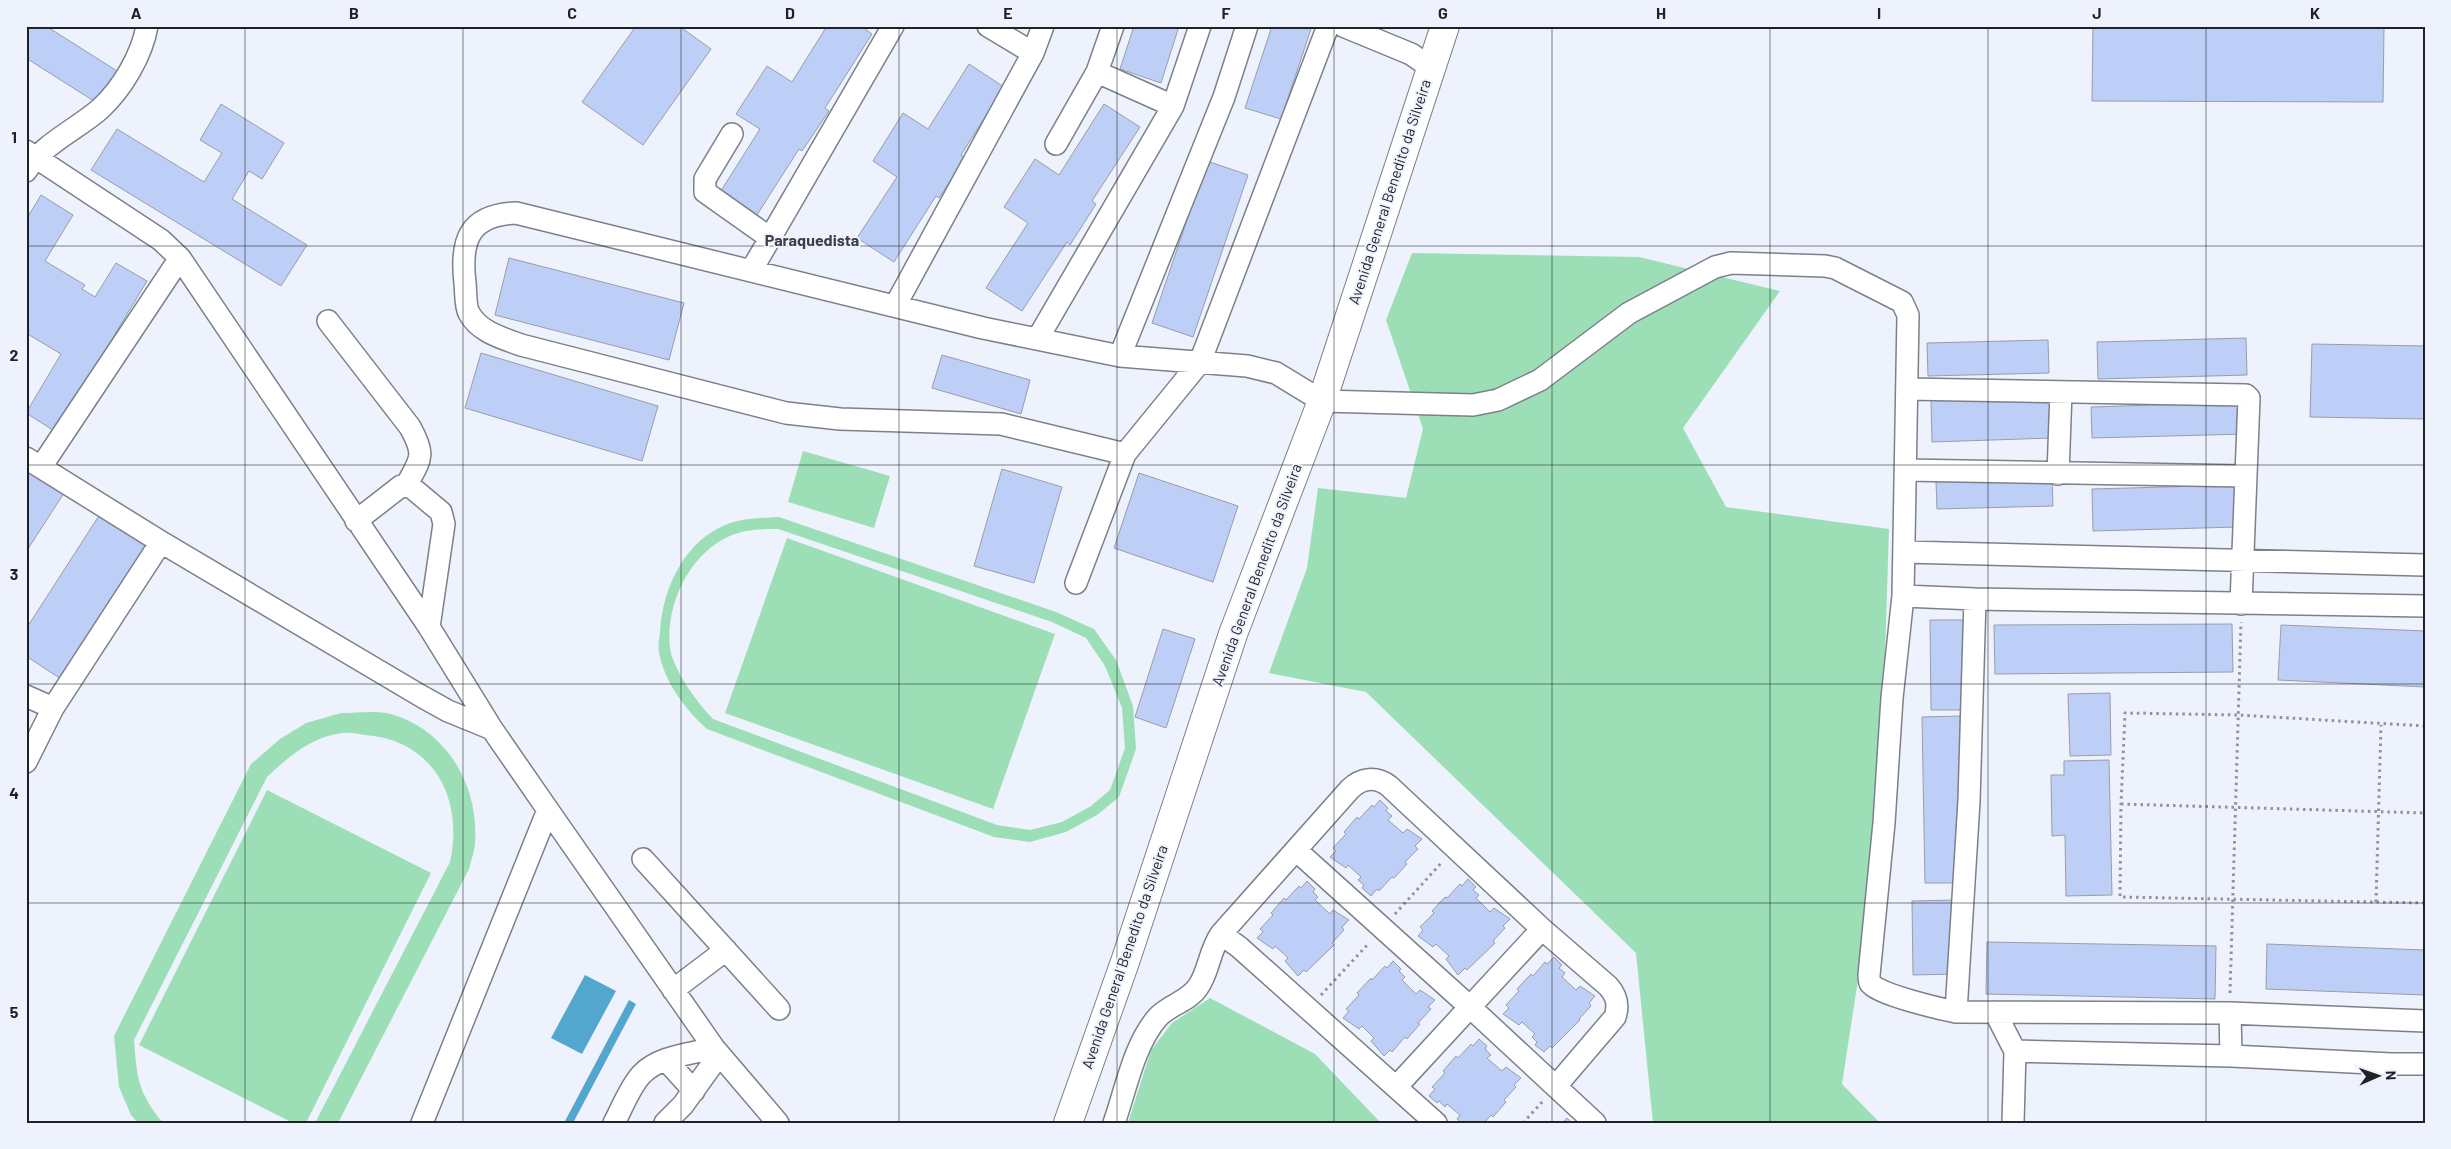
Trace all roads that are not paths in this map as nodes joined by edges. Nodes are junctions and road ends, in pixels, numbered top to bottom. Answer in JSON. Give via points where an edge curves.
{"nodes":[{"id":1,"x":893,"y":26,"type":"edge"},
{"id":2,"x":988,"y":26,"type":"edge"},
{"id":3,"x":1043,"y":26,"type":"edge"},
{"id":4,"x":1113,"y":26,"type":"edge"},
{"id":5,"x":1200,"y":26,"type":"edge"},
{"id":6,"x":1247,"y":26,"type":"edge"},
{"id":7,"x":1328,"y":26,"type":"edge"},
{"id":8,"x":1343,"y":26,"type":"edge"},
{"id":9,"x":1445,"y":26,"type":"edge"},
{"id":10,"x":141,"y":30,"type":"edge"},
{"id":11,"x":1033,"y":53,"type":"junction"},
{"id":12,"x":1430,"y":67,"type":"junction"},
{"id":13,"x":1097,"y":72,"type":"junction"},
{"id":14,"x":1173,"y":106,"type":"junction"},
{"id":15,"x":732,"y":134,"type":"dead end"},
{"id":16,"x":1056,"y":144,"type":"dead end"},
{"id":17,"x":29,"y":159,"type":"edge"},
{"id":18,"x":770,"y":238,"type":"junction"},
{"id":19,"x":180,"y":258,"type":"junction"},
{"id":20,"x":751,"y":271,"type":"junction"},
{"id":21,"x":895,"y":306,"type":"junction"},
{"id":22,"x":328,"y":321,"type":"dead end"},
{"id":23,"x":1038,"y":338,"type":"junction"},
{"id":24,"x":1120,"y":356,"type":"junction"},
{"id":25,"x":1200,"y":362,"type":"junction"},
{"id":26,"x":1907,"y":388,"type":"junction"},
{"id":27,"x":2061,"y":392,"type":"junction"},
{"id":28,"x":1322,"y":400,"type":"junction"},
{"id":29,"x":1125,"y":454,"type":"junction"},
{"id":30,"x":33,"y":463,"type":"edge"},
{"id":31,"x":1906,"y":470,"type":"junction"},
{"id":32,"x":2058,"y":474,"type":"junction"},
{"id":33,"x":2245,"y":476,"type":"junction"},
{"id":34,"x":406,"y":486,"type":"junction"},
{"id":35,"x":356,"y":521,"type":"junction"},
{"id":36,"x":161,"y":542,"type":"junction"},
{"id":37,"x":1905,"y":552,"type":"junction"},
{"id":38,"x":2242,"y":562,"type":"junction"},
{"id":39,"x":2425,"y":565,"type":"edge"},
{"id":40,"x":1076,"y":583,"type":"dead end"},
{"id":41,"x":1903,"y":596,"type":"junction"},
{"id":42,"x":1975,"y":599,"type":"junction"},
{"id":43,"x":2242,"y":604,"type":"junction"},
{"id":44,"x":2425,"y":606,"type":"edge"},
{"id":45,"x":429,"y":627,"type":"junction"},
{"id":46,"x":26,"y":696,"type":"edge"},
{"id":47,"x":52,"y":708,"type":"junction"},
{"id":48,"x":492,"y":729,"type":"junction"},
{"id":49,"x":26,"y":762,"type":"edge"},
{"id":50,"x":548,"y":810,"type":"junction"},
{"id":51,"x":1297,"y":851,"type":"junction"},
{"id":52,"x":643,"y":859,"type":"dead end"},
{"id":53,"x":1542,"y":929,"type":"junction"},
{"id":54,"x":1221,"y":934,"type":"junction"},
{"id":55,"x":726,"y":950,"type":"junction"},
{"id":56,"x":674,"y":990,"type":"junction"},
{"id":57,"x":1470,"y":1006,"type":"junction"},
{"id":58,"x":779,"y":1009,"type":"dead end"},
{"id":59,"x":1956,"y":1012,"type":"junction"},
{"id":60,"x":1995,"y":1012,"type":"junction"},
{"id":61,"x":2230,"y":1013,"type":"junction"},
{"id":62,"x":2425,"y":1021,"type":"edge"},
{"id":63,"x":2015,"y":1051,"type":"junction"},
{"id":64,"x":717,"y":1052,"type":"junction"},
{"id":65,"x":2232,"y":1056,"type":"junction"},
{"id":66,"x":666,"y":1060,"type":"junction"},
{"id":67,"x":2425,"y":1064,"type":"edge"},
{"id":68,"x":1397,"y":1086,"type":"junction"},
{"id":69,"x":1556,"y":1086,"type":"junction"},
{"id":70,"x":694,"y":1091,"type":"junction"},
{"id":71,"x":422,"y":1123,"type":"edge"},
{"id":72,"x":614,"y":1123,"type":"edge"},
{"id":73,"x":665,"y":1123,"type":"edge"},
{"id":74,"x":778,"y":1123,"type":"edge"},
{"id":75,"x":1068,"y":1123,"type":"edge"},
{"id":76,"x":1114,"y":1123,"type":"edge"},
{"id":77,"x":1436,"y":1123,"type":"edge"},
{"id":78,"x":1596,"y":1123,"type":"edge"},
{"id":79,"x":2013,"y":1123,"type":"edge"}],
"edges":[{"from":1,"to":18,"type":"street"},
{"from":2,"to":11,"type":"street"},
{"from":3,"to":11,"type":"street"},
{"from":4,"to":13,"type":"street"},
{"from":5,"to":14,"type":"street"},
{"from":6,"to":24,"type":"street","via":[[1224,97]]},
{"from":7,"to":25,"type":"street"},
{"from":8,"to":12,"type":"street","via":[[1411,54]]},
{"from":9,"to":12,"type":"main road","name":"Avenida General Benedito da Silveira"},
{"from":10,"to":17,"type":"street","via":[[124,81],[100,108]]},
{"from":11,"to":21,"type":"street"},
{"from":12,"to":28,"type":"main road","name":"Avenida General Benedito da Silveira"},
{"from":13,"to":14,"type":"street"},
{"from":13,"to":16,"type":"street"},
{"from":14,"to":23,"type":"street"},
{"from":15,"to":18,"type":"street","via":[[705,179],[705,192]]},
{"from":17,"to":19,"type":"street","via":[[161,240]]},
{"from":18,"to":20,"type":"street"},
{"from":19,"to":30,"type":"street"},
{"from":19,"to":35,"type":"street"},
{"from":20,"to":21,"type":"street"},
{"from":20,"to":29,"type":"street","via":[[516,214],[499,214],[481,222],[466,239],[463,263],[469,313],[489,334],[521,344],[786,413],[840,419],[1001,424]]},
{"from":21,"to":23,"type":"street"},
{"from":22,"to":34,"type":"street","via":[[410,427],[421,446],[419,461]]},
{"from":23,"to":24,"type":"street"},
{"from":24,"to":25,"type":"street"},
{"from":25,"to":28,"type":"street","via":[[1247,366],[1276,373]]},
{"from":25,"to":29,"type":"street"},
{"from":26,"to":27,"type":"street"},
{"from":26,"to":28,"type":"street","via":[[1908,315],[1902,302],[1830,267],[1732,263],[1715,267],[1629,313],[1540,380],[1498,400],[1473,405]]},
{"from":26,"to":31,"type":"street"},
{"from":27,"to":32,"type":"street"},
{"from":27,"to":33,"type":"street","via":[[2246,394],[2249,398]]},
{"from":28,"to":75,"type":"main road","name":"Avenida General Benedito da Silveira","via":[[1233,634],[1126,959]]},
{"from":29,"to":40,"type":"street"},
{"from":30,"to":36,"type":"street"},
{"from":31,"to":32,"type":"street"},
{"from":31,"to":37,"type":"street"},
{"from":32,"to":33,"type":"street"},
{"from":33,"to":38,"type":"street"},
{"from":34,"to":35,"type":"street","via":[[401,486]]},
{"from":34,"to":45,"type":"street","via":[[441,512],[444,518]]},
{"from":35,"to":45,"type":"street"},
{"from":36,"to":47,"type":"street"},
{"from":36,"to":48,"type":"street","via":[[421,696]]},
{"from":37,"to":38,"type":"street"},
{"from":37,"to":41,"type":"street"},
{"from":38,"to":39,"type":"street"},
{"from":38,"to":43,"type":"street"},
{"from":41,"to":42,"type":"street"},
{"from":41,"to":59,"type":"street","via":[[1870,982],[1874,988],[1910,1001]]},
{"from":42,"to":43,"type":"street"},
{"from":42,"to":59,"type":"street","via":[[1969,801]]},
{"from":43,"to":44,"type":"street"},
{"from":45,"to":48,"type":"street"},
{"from":46,"to":47,"type":"street"},
{"from":47,"to":49,"type":"street"},
{"from":48,"to":50,"type":"street"},
{"from":50,"to":56,"type":"street"},
{"from":50,"to":71,"type":"street"},
{"from":51,"to":53,"type":"street","via":[[1354,785],[1364,780],[1378,780],[1393,790]]},
{"from":51,"to":54,"type":"street"},
{"from":51,"to":57,"type":"street"},
{"from":52,"to":55,"type":"street"},
{"from":53,"to":57,"type":"street"},
{"from":53,"to":69,"type":"street","via":[[1608,986],[1618,1005],[1615,1017]]},
{"from":54,"to":68,"type":"street"},
{"from":54,"to":76,"type":"street","via":[[1210,951],[1199,986],[1165,1011],[1150,1029],[1135,1060]]},
{"from":55,"to":56,"type":"street"},
{"from":55,"to":58,"type":"street"},
{"from":56,"to":64,"type":"street"},
{"from":57,"to":68,"type":"street"},
{"from":57,"to":69,"type":"street"},
{"from":59,"to":60,"type":"street"},
{"from":60,"to":61,"type":"street"},
{"from":60,"to":63,"type":"street"},
{"from":61,"to":62,"type":"street"},
{"from":61,"to":65,"type":"street"},
{"from":63,"to":65,"type":"street"},
{"from":63,"to":79,"type":"street"},
{"from":64,"to":66,"type":"street"},
{"from":64,"to":70,"type":"street"},
{"from":64,"to":74,"type":"street"},
{"from":65,"to":67,"type":"street"},
{"from":66,"to":70,"type":"street"},
{"from":66,"to":72,"type":"street","via":[[640,1076]]},
{"from":68,"to":77,"type":"street"},
{"from":69,"to":78,"type":"street"},
{"from":70,"to":73,"type":"street"}]}
